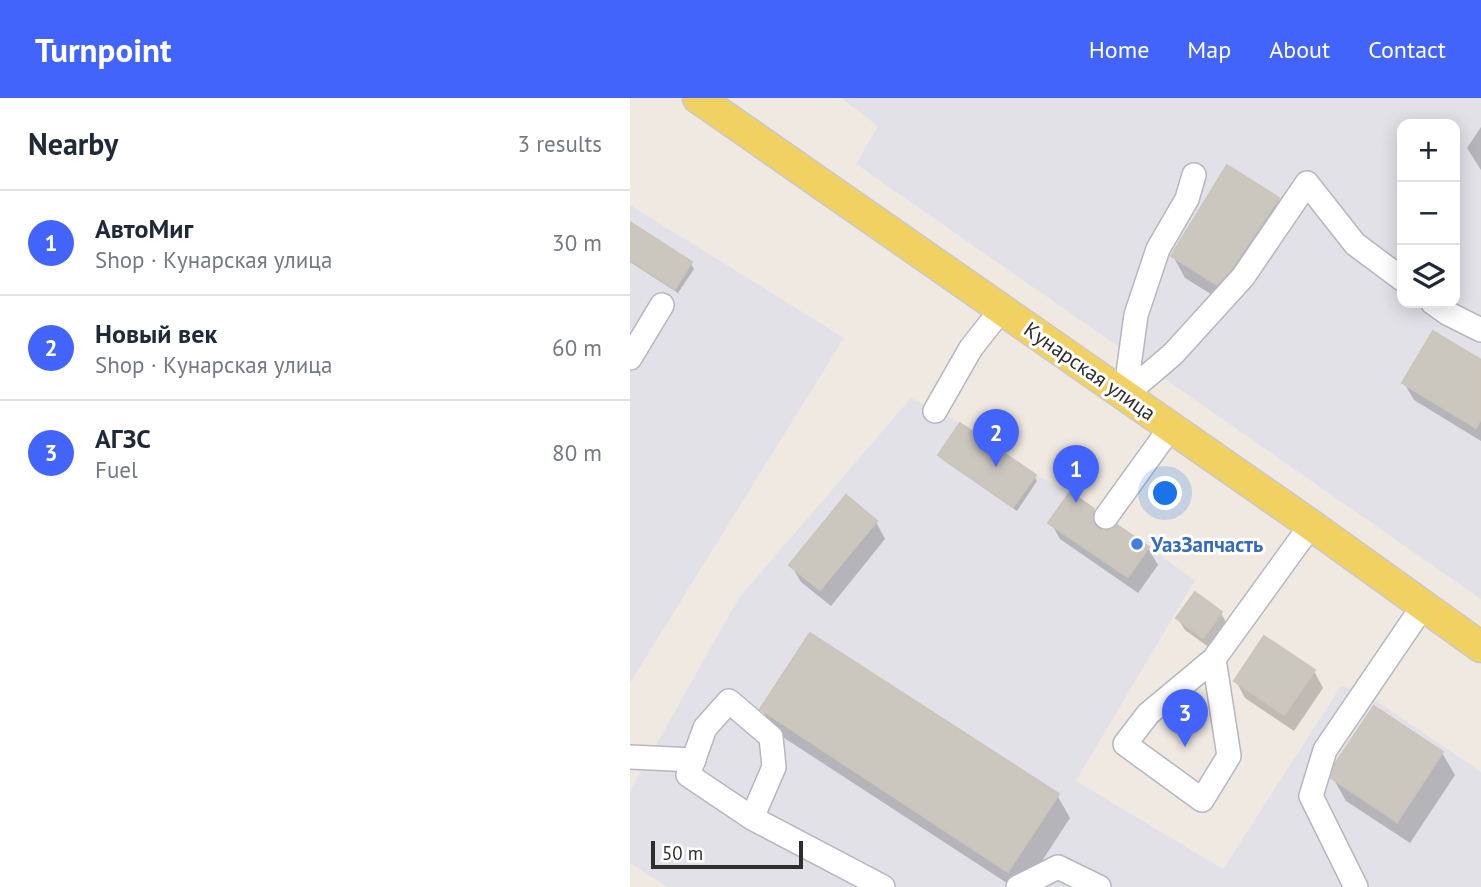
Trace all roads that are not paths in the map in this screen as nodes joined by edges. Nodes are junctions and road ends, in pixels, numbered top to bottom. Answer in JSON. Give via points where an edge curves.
{"nodes":[{"id":1,"x":703,"y":100,"type":"edge"},
{"id":2,"x":1194,"y":175,"type":"dead end"},
{"id":3,"x":1397,"y":275,"type":"edge"},
{"id":4,"x":662,"y":305,"type":"dead end"},
{"id":5,"x":1440,"y":308,"type":"edge"},
{"id":6,"x":1001,"y":310,"type":"junction"},
{"id":7,"x":1481,"y":330,"type":"edge"},
{"id":8,"x":630,"y":358,"type":"edge"},
{"id":9,"x":1125,"y":395,"type":"junction"},
{"id":10,"x":935,"y":411,"type":"dead end"},
{"id":11,"x":1171,"y":428,"type":"junction"},
{"id":12,"x":1106,"y":517,"type":"dead end"},
{"id":13,"x":1311,"y":525,"type":"junction"},
{"id":14,"x":1423,"y":606,"type":"junction"},
{"id":15,"x":1481,"y":647,"type":"edge"},
{"id":16,"x":1214,"y":659,"type":"junction"},
{"id":17,"x":630,"y":757,"type":"edge"},
{"id":18,"x":694,"y":760,"type":"junction"},
{"id":19,"x":752,"y":818,"type":"junction"},
{"id":20,"x":883,"y":887,"type":"edge"},
{"id":21,"x":1018,"y":887,"type":"edge"},
{"id":22,"x":1099,"y":887,"type":"edge"},
{"id":23,"x":1356,"y":887,"type":"edge"}],
"edges":[{"from":1,"to":6,"type":"main road","name":"Кунарская улица"},
{"from":2,"to":9,"type":"lane","via":[[1187,199],[1158,249],[1136,315]]},
{"from":3,"to":9,"type":"lane","via":[[1355,244],[1307,183],[1243,277],[1173,354]]},
{"from":4,"to":8,"type":"lane"},
{"from":5,"to":7,"type":"lane"},
{"from":6,"to":9,"type":"main road","name":"Кунарская улица"},
{"from":6,"to":10,"type":"lane","via":[[971,348]]},
{"from":9,"to":11,"type":"main road","name":"Кунарская улица"},
{"from":11,"to":12,"type":"lane"},
{"from":11,"to":13,"type":"main road","name":"Кунарская улица"},
{"from":13,"to":14,"type":"main road","name":"Кунарская улица"},
{"from":13,"to":16,"type":"lane"},
{"from":14,"to":15,"type":"main road","name":"Кунарская улица"},
{"from":14,"to":23,"type":"lane","via":[[1325,750],[1311,796]]},
{"from":16,"to":16,"type":"lane","via":[[1148,714],[1125,744],[1202,800],[1229,756]]},
{"from":17,"to":18,"type":"lane"},
{"from":18,"to":19,"type":"lane","via":[[688,775]]},
{"from":18,"to":19,"type":"lane","via":[[705,728],[729,701],[771,737],[774,767]]},
{"from":19,"to":20,"type":"lane"},
{"from":21,"to":22,"type":"lane","via":[[1058,867]]}]}
